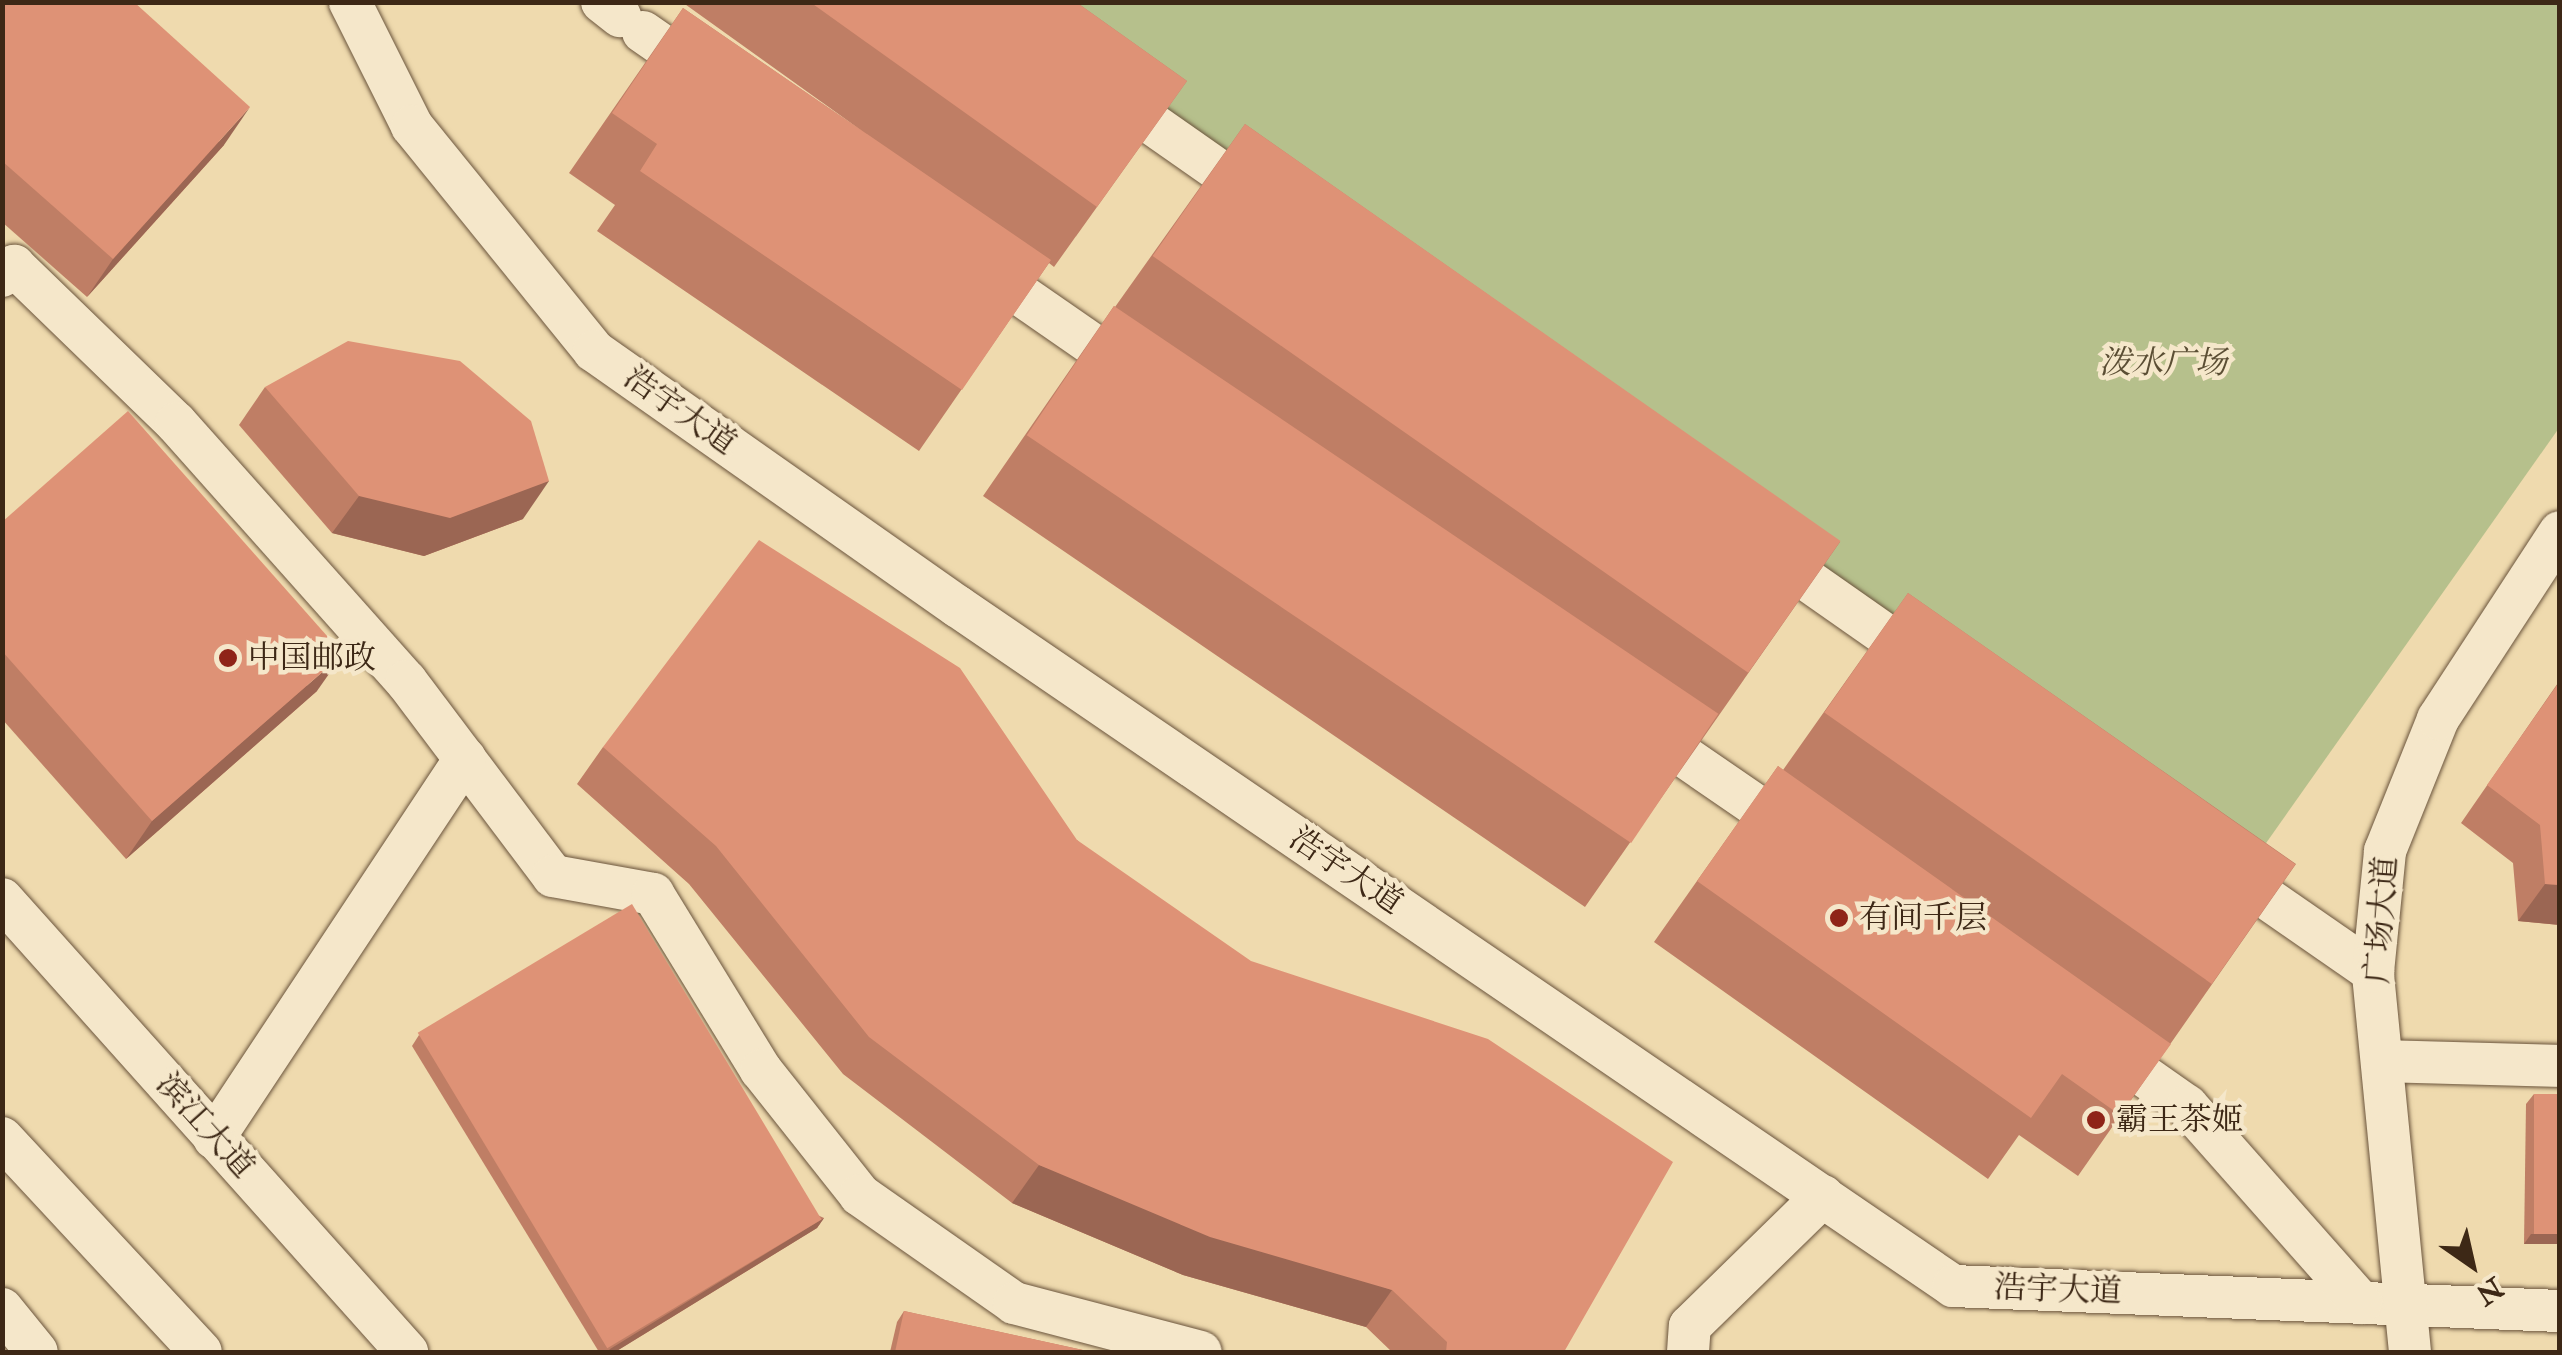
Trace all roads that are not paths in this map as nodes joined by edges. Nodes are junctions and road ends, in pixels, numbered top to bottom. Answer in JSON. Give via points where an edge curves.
{"nodes":[{"id":1,"x":350,"y":2,"type":"edge"},
{"id":2,"x":622,"y":17,"type":"edge"},
{"id":3,"x":1075,"y":70,"type":"edge"},
{"id":4,"x":740,"y":100,"type":"edge"},
{"id":5,"x":1300,"y":228,"type":"edge"},
{"id":6,"x":952,"y":247,"type":"edge"},
{"id":7,"x":2,"y":276,"type":"edge"},
{"id":8,"x":1163,"y":394,"type":"edge"},
{"id":9,"x":1737,"y":532,"type":"edge"},
{"id":10,"x":2560,"y":532,"type":"edge"},
{"id":11,"x":1966,"y":690,"type":"edge"},
{"id":12,"x":1602,"y":699,"type":"edge"},
{"id":13,"x":464,"y":759,"type":"junction"},
{"id":14,"x":2194,"y":848,"type":"edge"},
{"id":15,"x":1830,"y":857,"type":"edge"},
{"id":16,"x":2,"y":900,"type":"edge"},
{"id":17,"x":2373,"y":972,"type":"junction"},
{"id":18,"x":2074,"y":1027,"type":"edge"},
{"id":19,"x":2382,"y":1061,"type":"junction"},
{"id":20,"x":2560,"y":1066,"type":"edge"},
{"id":21,"x":2,"y":1138,"type":"edge"},
{"id":22,"x":214,"y":1138,"type":"junction"},
{"id":23,"x":1822,"y":1196,"type":"junction"},
{"id":24,"x":2362,"y":1303,"type":"junction"},
{"id":25,"x":2408,"y":1305,"type":"junction"},
{"id":26,"x":2560,"y":1311,"type":"edge"},
{"id":27,"x":201,"y":1352,"type":"edge"},
{"id":28,"x":408,"y":1352,"type":"edge"},
{"id":29,"x":1201,"y":1352,"type":"edge"},
{"id":30,"x":1688,"y":1352,"type":"edge"},
{"id":31,"x":2410,"y":1352,"type":"edge"}],
"edges":[{"from":1,"to":23,"type":"street","name":"浩宇大道","via":[[412,126],[594,351]]},
{"from":2,"to":4,"type":"street"},
{"from":3,"to":5,"type":"street"},
{"from":6,"to":8,"type":"street"},
{"from":7,"to":13,"type":"street","via":[[14,266],[176,423],[406,682]]},
{"from":9,"to":11,"type":"street"},
{"from":10,"to":17,"type":"street","name":"广场大道","via":[[2438,719],[2385,851]]},
{"from":12,"to":15,"type":"street"},
{"from":13,"to":22,"type":"street"},
{"from":13,"to":29,"type":"street","via":[[553,876],[653,894],[761,1070],[860,1194],[1014,1302]]},
{"from":14,"to":17,"type":"street"},
{"from":16,"to":22,"type":"street","name":"滨江大道"},
{"from":17,"to":19,"type":"street","name":"广场大道"},
{"from":18,"to":24,"type":"street","via":[[2187,1106]]},
{"from":19,"to":20,"type":"street"},
{"from":19,"to":25,"type":"street","name":"广场大道"},
{"from":21,"to":27,"type":"street"},
{"from":22,"to":28,"type":"street","name":"滨江大道"},
{"from":23,"to":24,"type":"street","name":"浩宇大道","via":[[1953,1286]]},
{"from":23,"to":30,"type":"street","via":[[1690,1326]]},
{"from":24,"to":25,"type":"street","name":"浩宇大道"},
{"from":25,"to":26,"type":"street","name":"浩宇大道"},
{"from":25,"to":31,"type":"street","name":"广场大道"}]}
